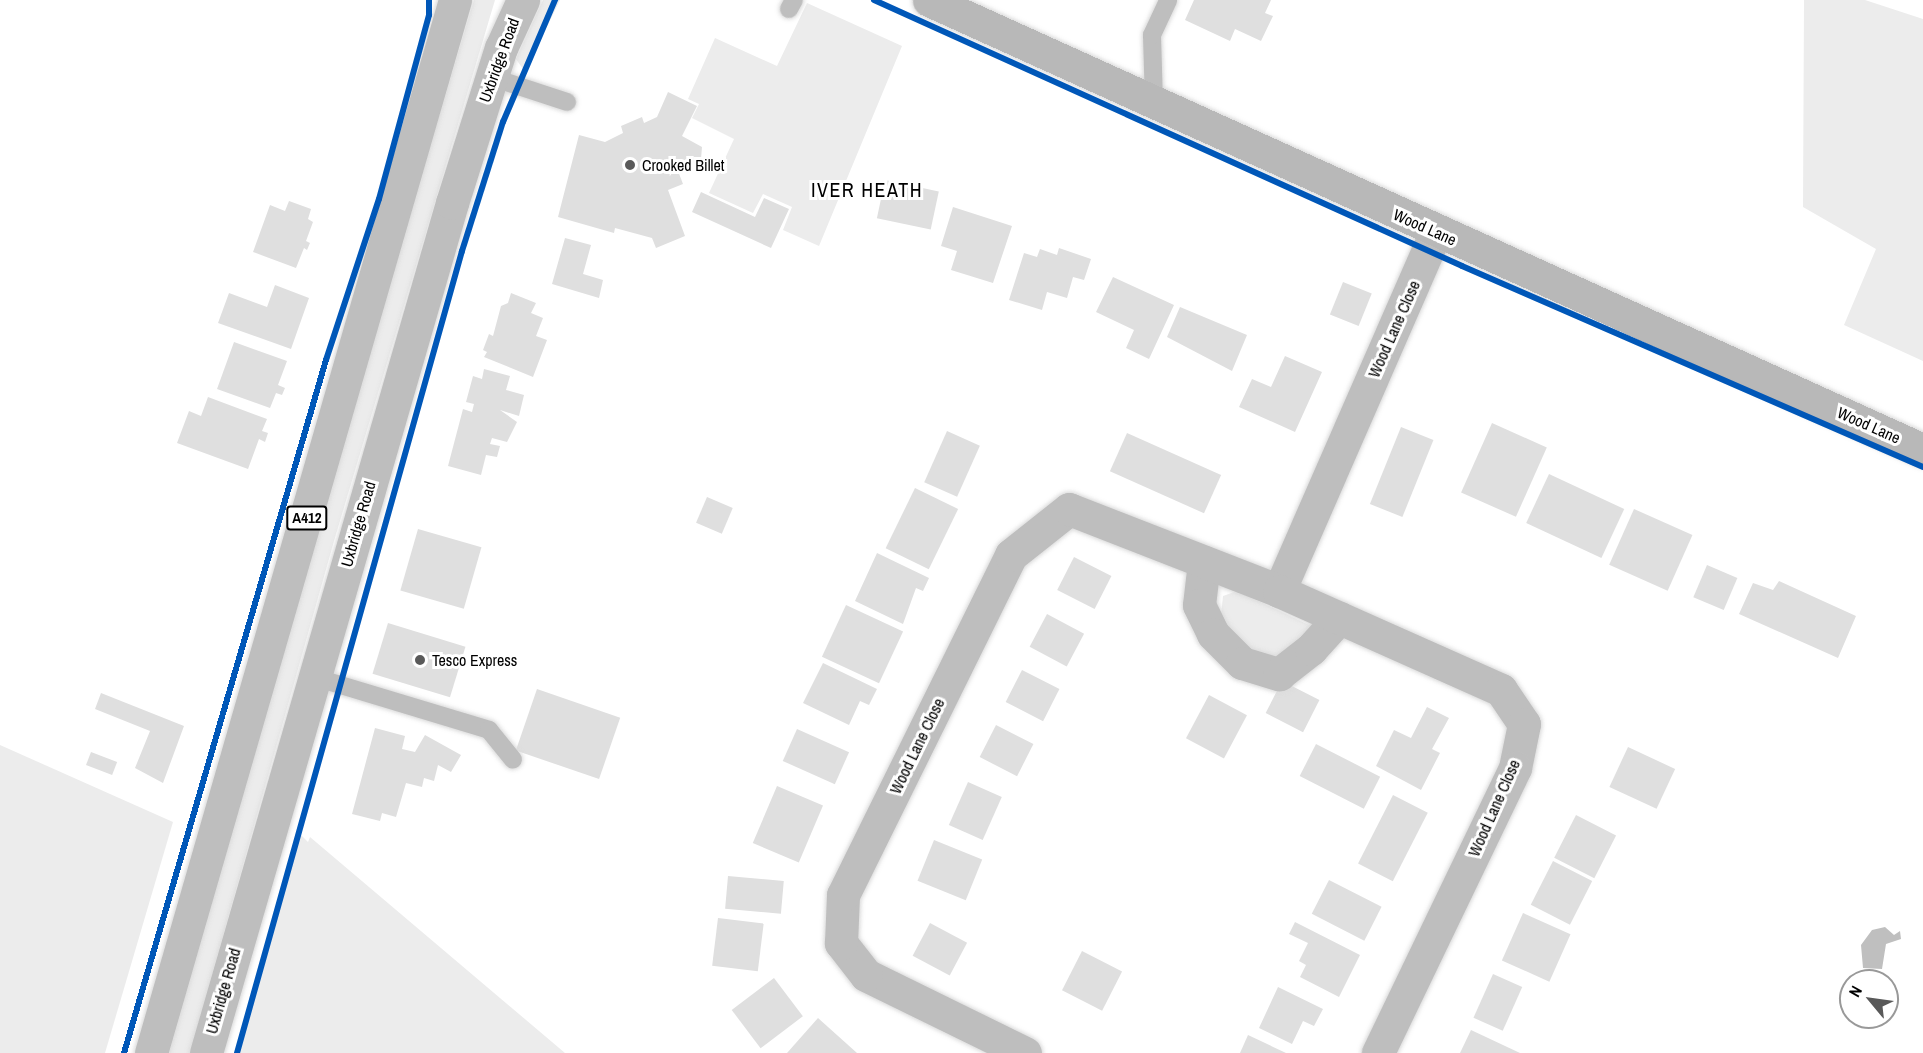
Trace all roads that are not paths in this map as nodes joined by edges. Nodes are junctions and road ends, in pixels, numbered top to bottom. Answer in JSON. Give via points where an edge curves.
{"nodes":[{"id":1,"x":455,"y":0,"type":"edge"},
{"id":2,"x":523,"y":0,"type":"edge"},
{"id":3,"x":929,"y":0,"type":"edge"},
{"id":4,"x":1168,"y":0,"type":"edge"},
{"id":5,"x":491,"y":77,"type":"junction"},
{"id":6,"x":567,"y":102,"type":"dead end"},
{"id":7,"x":1154,"y":103,"type":"junction"},
{"id":8,"x":1436,"y":232,"type":"junction"},
{"id":9,"x":1923,"y":450,"type":"edge"},
{"id":10,"x":1204,"y":562,"type":"junction"},
{"id":11,"x":1279,"y":591,"type":"junction"},
{"id":12,"x":1339,"y":618,"type":"junction"},
{"id":13,"x":314,"y":677,"type":"junction"},
{"id":14,"x":513,"y":760,"type":"dead end"},
{"id":15,"x":151,"y":1053,"type":"edge"},
{"id":16,"x":206,"y":1053,"type":"edge"},
{"id":17,"x":1025,"y":1053,"type":"edge"},
{"id":18,"x":1378,"y":1053,"type":"edge"}],
"edges":[{"from":1,"to":15,"type":"street","number":"A412"},
{"from":2,"to":5,"type":"street","name":"Uxbridge Road"},
{"from":3,"to":7,"type":"street","name":"Wood Lane"},
{"from":4,"to":7,"type":"lane","via":[[1152,35]]},
{"from":5,"to":6,"type":"lane"},
{"from":5,"to":13,"type":"street","name":"Uxbridge Road"},
{"from":7,"to":8,"type":"street","name":"Wood Lane"},
{"from":8,"to":9,"type":"street","name":"Wood Lane"},
{"from":8,"to":11,"type":"street","name":"Wood Lane Close"},
{"from":10,"to":11,"type":"street","name":"Wood Lane Close"},
{"from":10,"to":12,"type":"street","via":[[1199,605],[1213,634],[1242,663],[1279,674],[1311,649]]},
{"from":10,"to":17,"type":"street","name":"Wood Lane Close","via":[[1069,509],[1035,532],[1011,555],[843,895],[841,943],[866,975]]},
{"from":11,"to":12,"type":"street","name":"Wood Lane Close"},
{"from":12,"to":18,"type":"street","name":"Wood Lane Close","via":[[1501,690],[1524,724],[1515,768]]},
{"from":13,"to":14,"type":"lane","via":[[489,730]]},
{"from":13,"to":16,"type":"street","name":"Uxbridge Road"}]}
